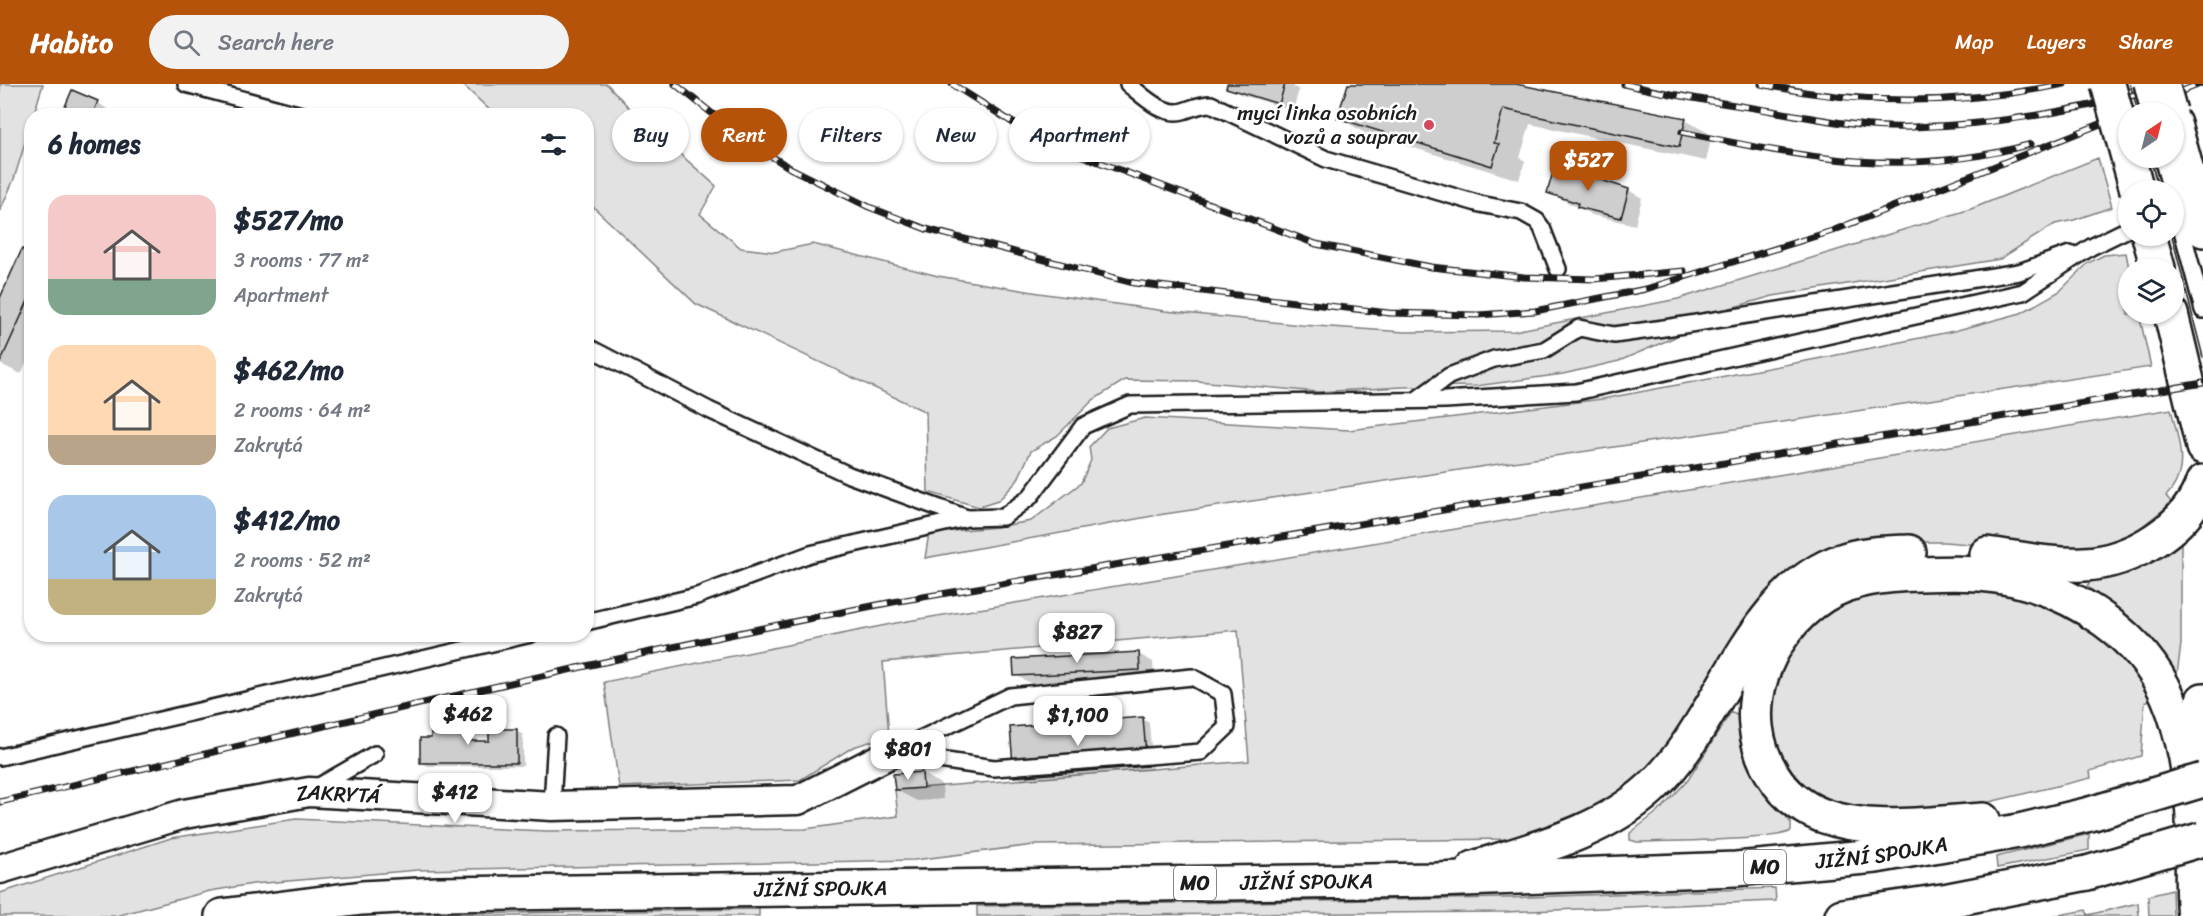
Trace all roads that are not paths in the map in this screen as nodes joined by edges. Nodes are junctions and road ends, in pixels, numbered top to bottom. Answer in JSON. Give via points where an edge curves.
{"nodes":[{"id":1,"x":186,"y":84,"type":"edge"},
{"id":2,"x":1128,"y":84,"type":"edge"},
{"id":3,"x":2108,"y":84,"type":"edge"},
{"id":4,"x":2142,"y":84,"type":"edge"},
{"id":5,"x":2163,"y":84,"type":"edge"},
{"id":6,"x":2146,"y":102,"type":"edge"},
{"id":7,"x":2168,"y":102,"type":"edge"},
{"id":8,"x":275,"y":108,"type":"edge"},
{"id":9,"x":2134,"y":180,"type":"edge"},
{"id":10,"x":2184,"y":201,"type":"edge"},
{"id":11,"x":2184,"y":220,"type":"edge"},
{"id":12,"x":2203,"y":230,"type":"edge"},
{"id":13,"x":2118,"y":234,"type":"edge"},
{"id":14,"x":2091,"y":247,"type":"junction"},
{"id":15,"x":1558,"y":269,"type":"dead end"},
{"id":16,"x":2203,"y":310,"type":"edge"},
{"id":17,"x":2174,"y":326,"type":"edge"},
{"id":18,"x":594,"y":350,"type":"edge"},
{"id":19,"x":1416,"y":400,"type":"junction"},
{"id":20,"x":2203,"y":447,"type":"edge"},
{"id":21,"x":2203,"y":482,"type":"edge"},
{"id":22,"x":968,"y":518,"type":"junction"},
{"id":23,"x":594,"y":620,"type":"edge"},
{"id":24,"x":496,"y":642,"type":"edge"},
{"id":25,"x":2203,"y":700,"type":"edge"},
{"id":26,"x":556,"y":736,"type":"dead end"},
{"id":27,"x":891,"y":753,"type":"junction"},
{"id":28,"x":375,"y":754,"type":"dead end"},
{"id":29,"x":0,"y":757,"type":"edge"},
{"id":30,"x":2203,"y":780,"type":"edge"},
{"id":31,"x":309,"y":792,"type":"junction"},
{"id":32,"x":552,"y":806,"type":"junction"},
{"id":33,"x":2090,"y":814,"type":"junction"},
{"id":34,"x":2198,"y":827,"type":"edge"},
{"id":35,"x":0,"y":869,"type":"edge"},
{"id":36,"x":1436,"y":880,"type":"junction"},
{"id":37,"x":222,"y":916,"type":"edge"},
{"id":38,"x":1842,"y":916,"type":"edge"},
{"id":39,"x":2194,"y":916,"type":"edge"}],
"edges":[{"from":1,"to":8,"type":"lane"},
{"from":2,"to":15,"type":"lane","via":[[1168,111],[1211,104],[1336,162],[1521,212],[1542,228]]},
{"from":3,"to":9,"type":"main road","bridge":true},
{"from":4,"to":6,"type":"lane","bridge":true},
{"from":5,"to":7,"type":"main road","bridge":true},
{"from":10,"to":12,"type":"main road"},
{"from":11,"to":16,"type":"lane"},
{"from":13,"to":14,"type":"lane"},
{"from":14,"to":19,"type":"lane","via":[[2024,292],[1902,321],[1576,392]]},
{"from":14,"to":19,"type":"lane","via":[[2019,272],[1614,335],[1579,328],[1544,350],[1494,359],[1449,376]]},
{"from":17,"to":20,"type":"main road"},
{"from":18,"to":22,"type":"lane","via":[[709,410],[849,475]]},
{"from":19,"to":22,"type":"lane","via":[[1130,405],[1083,426],[1030,497],[1003,517]]},
{"from":21,"to":36,"type":"main road","via":[[2193,504],[2163,533],[2130,552],[2101,562],[2070,565],[1967,552],[1903,552],[1857,556],[1813,573],[1769,615],[1689,744],[1666,774],[1637,800],[1585,831]]},
{"from":22,"to":23,"type":"lane","via":[[810,554],[697,596]]},
{"from":24,"to":29,"type":"lane"},
{"from":25,"to":34,"type":"main road"},
{"from":26,"to":32,"type":"lane"},
{"from":27,"to":27,"type":"lane","via":[[994,768],[1201,752],[1227,727],[1223,694],[1192,677],[1011,696]]},
{"from":27,"to":32,"type":"street","name":"ZAKRYTÁ","via":[[798,800]]},
{"from":28,"to":31,"type":"lane"},
{"from":30,"to":33,"type":"main road","name":"JIŽNÍ SPOJKA","number":"MO","bridge":true},
{"from":31,"to":32,"type":"street","name":"ZAKRYTÁ"},
{"from":31,"to":35,"type":"street","name":"ZAKRYTÁ","via":[[184,814]]},
{"from":33,"to":34,"type":"main road","via":[[1881,826],[1841,822],[1809,810],[1779,785],[1762,753],[1754,725],[1761,677],[1780,640],[1799,615],[1821,597],[1853,582],[1898,574],[1952,573],[1995,576],[2030,584],[2089,611],[2124,636],[2147,660],[2172,708]]},
{"from":33,"to":36,"type":"main road","name":"JIŽNÍ SPOJKA","number":"MO","via":[[1948,844],[1806,864]]},
{"from":34,"to":38,"type":"main road","bridge":true,"via":[[2087,873]]},
{"from":34,"to":39,"type":"main road","via":[[2191,890]]},
{"from":36,"to":37,"type":"main road","name":"JIŽNÍ SPOJKA","number":"MO","via":[[438,894],[351,899]]}]}
